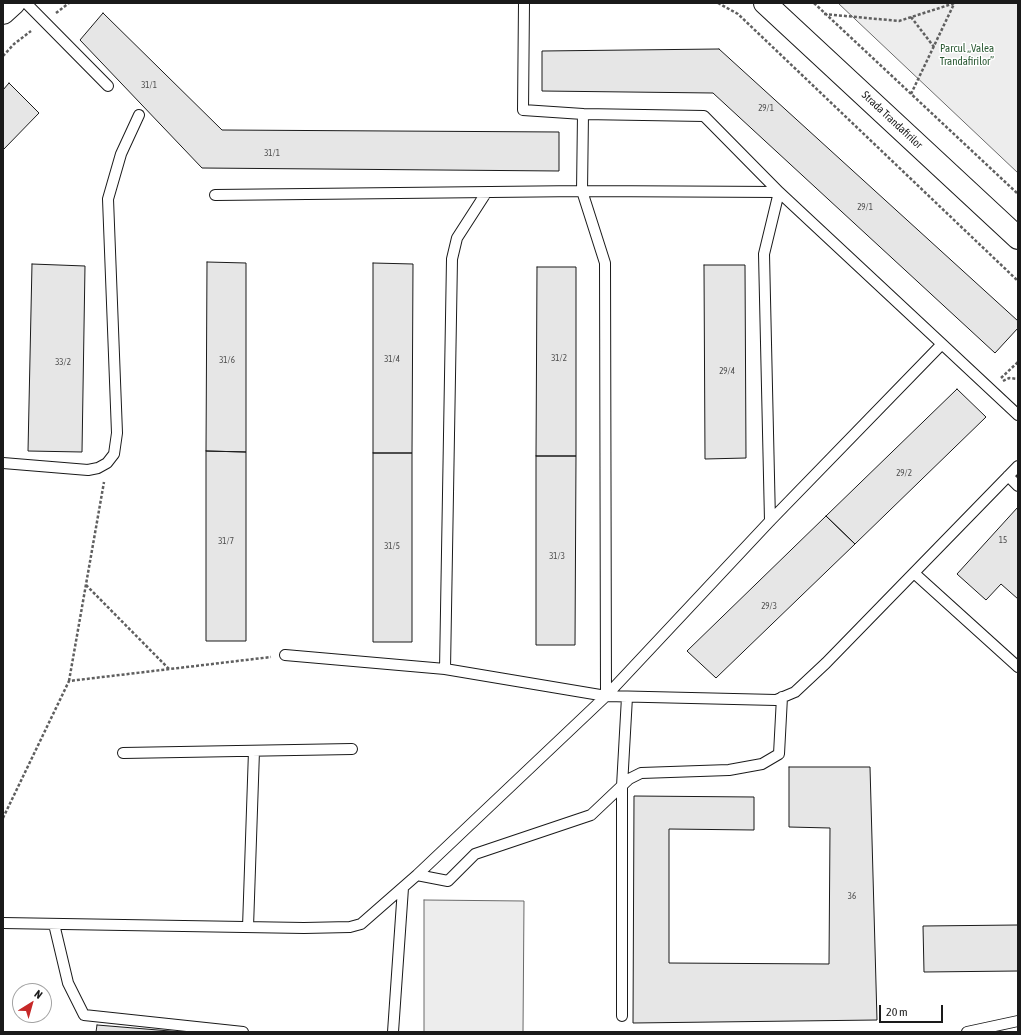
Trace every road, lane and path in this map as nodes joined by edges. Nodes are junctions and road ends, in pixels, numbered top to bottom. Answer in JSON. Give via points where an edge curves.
{"nodes":[{"id":1,"x":14,"y":3,"type":"edge"},
{"id":2,"x":26,"y":3,"type":"edge"},
{"id":3,"x":524,"y":3,"type":"edge"},
{"id":4,"x":718,"y":3,"type":"edge"},
{"id":5,"x":765,"y":3,"type":"edge"},
{"id":6,"x":814,"y":3,"type":"edge"},
{"id":7,"x":954,"y":3,"type":"edge"},
{"id":8,"x":3,"y":13,"type":"edge"},
{"id":9,"x":824,"y":14,"type":"junction"},
{"id":10,"x":911,"y":17,"type":"junction"},
{"id":11,"x":934,"y":47,"type":"junction"},
{"id":12,"x":108,"y":86,"type":"dead end"},
{"id":13,"x":911,"y":94,"type":"junction"},
{"id":14,"x":583,"y":114,"type":"junction"},
{"id":15,"x":139,"y":115,"type":"dead end"},
{"id":16,"x":486,"y":192,"type":"junction"},
{"id":17,"x":582,"y":192,"type":"junction"},
{"id":18,"x":779,"y":192,"type":"junction"},
{"id":19,"x":1018,"y":194,"type":"edge"},
{"id":20,"x":215,"y":195,"type":"dead end"},
{"id":21,"x":1018,"y":238,"type":"edge"},
{"id":22,"x":1018,"y":281,"type":"edge"},
{"id":23,"x":942,"y":344,"type":"junction"},
{"id":24,"x":1018,"y":362,"type":"edge"},
{"id":25,"x":989,"y":389,"type":"junction"},
{"id":26,"x":1018,"y":415,"type":"edge"},
{"id":27,"x":3,"y":463,"type":"edge"},
{"id":28,"x":107,"y":463,"type":"junction"},
{"id":29,"x":1018,"y":466,"type":"edge"},
{"id":30,"x":1008,"y":476,"type":"junction"},
{"id":31,"x":1018,"y":486,"type":"edge"},
{"id":32,"x":770,"y":521,"type":"junction"},
{"id":33,"x":914,"y":573,"type":"junction"},
{"id":34,"x":86,"y":585,"type":"junction"},
{"id":35,"x":285,"y":655,"type":"joint"},
{"id":36,"x":1018,"y":668,"type":"edge"},
{"id":37,"x":170,"y":669,"type":"junction"},
{"id":38,"x":445,"y":669,"type":"junction"},
{"id":39,"x":69,"y":681,"type":"junction"},
{"id":40,"x":606,"y":696,"type":"junction"},
{"id":41,"x":627,"y":697,"type":"junction"},
{"id":42,"x":782,"y":697,"type":"junction"},
{"id":43,"x":352,"y":750,"type":"dead end"},
{"id":44,"x":254,"y":751,"type":"junction"},
{"id":45,"x":122,"y":753,"type":"dead end"},
{"id":46,"x":622,"y":786,"type":"junction"},
{"id":47,"x":3,"y":818,"type":"edge"},
{"id":48,"x":417,"y":875,"type":"junction"},
{"id":49,"x":403,"y":888,"type":"junction"},
{"id":50,"x":3,"y":924,"type":"edge"},
{"id":51,"x":54,"y":924,"type":"junction"},
{"id":52,"x":248,"y":927,"type":"junction"},
{"id":53,"x":622,"y":1016,"type":"dead end"},
{"id":54,"x":1018,"y":1021,"type":"edge"},
{"id":55,"x":243,"y":1032,"type":"edge"},
{"id":56,"x":393,"y":1032,"type":"edge"},
{"id":57,"x":967,"y":1032,"type":"edge"}],
"edges":[{"from":1,"to":8,"type":"main road"},
{"from":2,"to":12,"type":"lane"},
{"from":3,"to":14,"type":"lane","via":[[523,110]]},
{"from":4,"to":22,"type":"path","via":[[738,14]]},
{"from":5,"to":21,"type":"main road","name":"Strada Trandafirilor"},
{"from":6,"to":9,"type":"path"},
{"from":7,"to":10,"type":"path"},
{"from":7,"to":11,"type":"path"},
{"from":9,"to":10,"type":"path","via":[[900,21]]},
{"from":9,"to":13,"type":"path"},
{"from":10,"to":11,"type":"path"},
{"from":11,"to":13,"type":"path"},
{"from":13,"to":19,"type":"path"},
{"from":14,"to":17,"type":"lane"},
{"from":14,"to":18,"type":"lane","via":[[704,116]]},
{"from":15,"to":28,"type":"lane","via":[[121,154],[108,199],[117,433],[114,454]]},
{"from":16,"to":17,"type":"lane"},
{"from":16,"to":20,"type":"lane"},
{"from":16,"to":38,"type":"lane","via":[[457,238],[452,259]]},
{"from":17,"to":18,"type":"lane"},
{"from":17,"to":40,"type":"lane","via":[[605,263]]},
{"from":18,"to":23,"type":"lane"},
{"from":18,"to":32,"type":"lane","via":[[764,254]]},
{"from":23,"to":25,"type":"lane"},
{"from":23,"to":32,"type":"lane"},
{"from":24,"to":25,"type":"path"},
{"from":25,"to":26,"type":"lane"},
{"from":27,"to":28,"type":"lane","via":[[88,470]]},
{"from":28,"to":34,"type":"path"},
{"from":29,"to":30,"type":"lane"},
{"from":30,"to":31,"type":"lane"},
{"from":30,"to":33,"type":"lane"},
{"from":32,"to":40,"type":"lane"},
{"from":33,"to":36,"type":"lane"},
{"from":33,"to":42,"type":"lane","via":[[826,663],[795,692]]},
{"from":34,"to":37,"type":"path"},
{"from":34,"to":39,"type":"path"},
{"from":35,"to":37,"type":"path"},
{"from":35,"to":38,"type":"lane"},
{"from":37,"to":39,"type":"path"},
{"from":38,"to":40,"type":"lane"},
{"from":39,"to":47,"type":"path"},
{"from":40,"to":41,"type":"lane"},
{"from":40,"to":48,"type":"lane"},
{"from":41,"to":42,"type":"lane","via":[[776,700]]},
{"from":41,"to":46,"type":"lane"},
{"from":42,"to":46,"type":"lane","via":[[779,754],[762,764],[729,770],[642,773]]},
{"from":43,"to":44,"type":"lane"},
{"from":44,"to":45,"type":"lane"},
{"from":44,"to":52,"type":"lane"},
{"from":46,"to":48,"type":"lane","via":[[591,815],[475,854],[448,881]]},
{"from":46,"to":53,"type":"lane"},
{"from":48,"to":49,"type":"lane"},
{"from":49,"to":52,"type":"lane","via":[[361,924],[350,927]]},
{"from":49,"to":56,"type":"lane"},
{"from":50,"to":51,"type":"lane"},
{"from":51,"to":52,"type":"lane"},
{"from":51,"to":55,"type":"lane","via":[[68,983],[84,1015]]},
{"from":54,"to":57,"type":"lane"}]}
